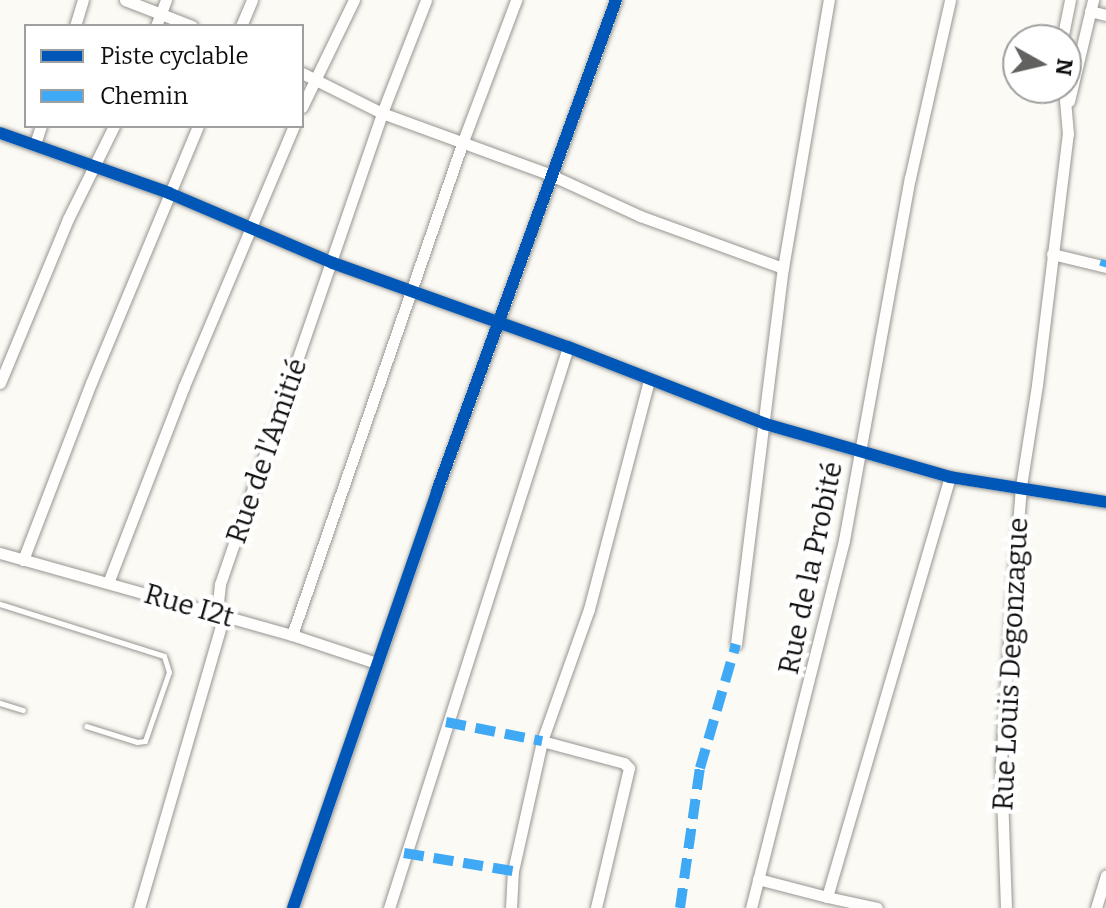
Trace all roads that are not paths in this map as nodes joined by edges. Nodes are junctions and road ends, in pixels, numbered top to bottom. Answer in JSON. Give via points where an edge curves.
{"nodes":[{"id":1,"x":83,"y":0,"type":"edge"},
{"id":2,"x":125,"y":0,"type":"edge"},
{"id":3,"x":166,"y":0,"type":"edge"},
{"id":4,"x":252,"y":0,"type":"edge"},
{"id":5,"x":354,"y":0,"type":"edge"},
{"id":6,"x":426,"y":0,"type":"edge"},
{"id":7,"x":516,"y":0,"type":"edge"},
{"id":8,"x":616,"y":0,"type":"edge"},
{"id":9,"x":829,"y":0,"type":"edge"},
{"id":10,"x":950,"y":0,"type":"edge"},
{"id":11,"x":1070,"y":0,"type":"edge"},
{"id":12,"x":1092,"y":6,"type":"edge"},
{"id":13,"x":161,"y":14,"type":"junction"},
{"id":14,"x":1106,"y":15,"type":"edge"},
{"id":15,"x":76,"y":24,"type":"edge"},
{"id":16,"x":157,"y":24,"type":"edge"},
{"id":17,"x":187,"y":24,"type":"edge"},
{"id":18,"x":242,"y":24,"type":"edge"},
{"id":19,"x":1065,"y":24,"type":"edge"},
{"id":20,"x":304,"y":74,"type":"edge"},
{"id":21,"x":314,"y":78,"type":"junction"},
{"id":22,"x":304,"y":102,"type":"edge"},
{"id":23,"x":1067,"y":104,"type":"edge"},
{"id":24,"x":1067,"y":107,"type":"junction"},
{"id":25,"x":382,"y":113,"type":"junction"},
{"id":26,"x":40,"y":128,"type":"edge"},
{"id":27,"x":113,"y":128,"type":"edge"},
{"id":28,"x":197,"y":128,"type":"edge"},
{"id":29,"x":293,"y":128,"type":"edge"},
{"id":30,"x":0,"y":133,"type":"edge"},
{"id":31,"x":35,"y":144,"type":"junction"},
{"id":32,"x":462,"y":144,"type":"junction"},
{"id":33,"x":97,"y":166,"type":"junction"},
{"id":34,"x":551,"y":175,"type":"junction"},
{"id":35,"x":169,"y":193,"type":"junction"},
{"id":36,"x":251,"y":226,"type":"junction"},
{"id":37,"x":1052,"y":254,"type":"junction"},
{"id":38,"x":333,"y":263,"type":"junction"},
{"id":39,"x":1106,"y":267,"type":"edge"},
{"id":40,"x":783,"y":268,"type":"junction"},
{"id":41,"x":412,"y":293,"type":"junction"},
{"id":42,"x":497,"y":322,"type":"junction"},
{"id":43,"x":568,"y":347,"type":"junction"},
{"id":44,"x":649,"y":381,"type":"junction"},
{"id":45,"x":0,"y":383,"type":"edge"},
{"id":46,"x":765,"y":424,"type":"junction"},
{"id":47,"x":861,"y":451,"type":"junction"},
{"id":48,"x":950,"y":477,"type":"junction"},
{"id":49,"x":1021,"y":486,"type":"junction"},
{"id":50,"x":1106,"y":502,"type":"edge"},
{"id":51,"x":0,"y":553,"type":"edge"},
{"id":52,"x":23,"y":560,"type":"junction"},
{"id":53,"x":108,"y":583,"type":"junction"},
{"id":54,"x":0,"y":604,"type":"edge"},
{"id":55,"x":224,"y":616,"type":"junction"},
{"id":56,"x":292,"y":635,"type":"junction"},
{"id":57,"x":736,"y":644,"type":"dead end"},
{"id":58,"x":376,"y":663,"type":"junction"},
{"id":59,"x":0,"y":703,"type":"edge"},
{"id":60,"x":23,"y":710,"type":"dead end"},
{"id":61,"x":86,"y":726,"type":"dead end"},
{"id":62,"x":542,"y":741,"type":"junction"},
{"id":63,"x":1106,"y":876,"type":"edge"},
{"id":64,"x":758,"y":879,"type":"junction"},
{"id":65,"x":827,"y":897,"type":"junction"},
{"id":66,"x":139,"y":908,"type":"edge"},
{"id":67,"x":293,"y":908,"type":"edge"},
{"id":68,"x":389,"y":908,"type":"edge"},
{"id":69,"x":511,"y":908,"type":"edge"},
{"id":70,"x":596,"y":908,"type":"edge"},
{"id":71,"x":751,"y":908,"type":"edge"},
{"id":72,"x":877,"y":908,"type":"edge"},
{"id":73,"x":1006,"y":908,"type":"edge"},
{"id":74,"x":1096,"y":908,"type":"edge"}],
"edges":[{"from":1,"to":15,"type":"street"},
{"from":2,"to":13,"type":"street"},
{"from":3,"to":13,"type":"street"},
{"from":4,"to":18,"type":"street"},
{"from":5,"to":21,"type":"street"},
{"from":6,"to":25,"type":"street","name":"Rue de l'Amitié"},
{"from":7,"to":32,"type":"street"},
{"from":8,"to":34,"type":"street"},
{"from":9,"to":40,"type":"street"},
{"from":10,"to":47,"type":"street","name":"Rue de la Probité","via":[[910,178]]},
{"from":11,"to":19,"type":"street"},
{"from":12,"to":14,"type":"street"},
{"from":12,"to":24,"type":"street"},
{"from":13,"to":16,"type":"street"},
{"from":13,"to":17,"type":"street"},
{"from":20,"to":21,"type":"street"},
{"from":21,"to":22,"type":"street"},
{"from":21,"to":25,"type":"street"},
{"from":23,"to":24,"type":"street","name":"Rue Louis Degonzague"},
{"from":24,"to":37,"type":"street","name":"Rue Louis Degonzague"},
{"from":25,"to":32,"type":"street"},
{"from":25,"to":38,"type":"street","name":"Rue de l'Amitié"},
{"from":26,"to":31,"type":"street"},
{"from":27,"to":33,"type":"street"},
{"from":28,"to":35,"type":"street"},
{"from":29,"to":36,"type":"street"},
{"from":30,"to":31,"type":"street"},
{"from":31,"to":33,"type":"street"},
{"from":32,"to":34,"type":"street"},
{"from":32,"to":41,"type":"street"},
{"from":33,"to":35,"type":"street"},
{"from":33,"to":45,"type":"street","via":[[68,219]]},
{"from":34,"to":40,"type":"street","via":[[640,216]]},
{"from":34,"to":42,"type":"street"},
{"from":35,"to":36,"type":"street"},
{"from":35,"to":52,"type":"street"},
{"from":36,"to":38,"type":"street"},
{"from":36,"to":53,"type":"street"},
{"from":37,"to":39,"type":"street"},
{"from":37,"to":49,"type":"street","name":"Rue Louis Degonzague"},
{"from":38,"to":41,"type":"street"},
{"from":38,"to":55,"type":"street","name":"Rue de l'Amitié","via":[[220,584],[218,603]]},
{"from":40,"to":46,"type":"street"},
{"from":41,"to":42,"type":"street"},
{"from":41,"to":56,"type":"street"},
{"from":42,"to":43,"type":"street"},
{"from":42,"to":58,"type":"street"},
{"from":43,"to":44,"type":"street"},
{"from":43,"to":68,"type":"street"},
{"from":44,"to":46,"type":"street"},
{"from":44,"to":62,"type":"street","via":[[589,609]]},
{"from":46,"to":47,"type":"street"},
{"from":46,"to":57,"type":"street"},
{"from":47,"to":48,"type":"street"},
{"from":47,"to":64,"type":"street","name":"Rue de la Probité","via":[[823,634]]},
{"from":48,"to":49,"type":"street"},
{"from":48,"to":65,"type":"street"},
{"from":49,"to":50,"type":"street"},
{"from":49,"to":73,"type":"street","name":"Rue Louis Degonzague","via":[[1002,740]]},
{"from":51,"to":52,"type":"street","name":"Rue I2t"},
{"from":52,"to":53,"type":"street","name":"Rue I2t"},
{"from":53,"to":55,"type":"street","name":"Rue I2t"},
{"from":54,"to":61,"type":"lane","via":[[164,656],[169,672],[145,741]]},
{"from":55,"to":56,"type":"street","name":"Rue I2t"},
{"from":55,"to":66,"type":"street","name":"Rue de l'Amitié"},
{"from":56,"to":58,"type":"street","name":"Rue I2t"},
{"from":58,"to":67,"type":"street"},
{"from":59,"to":60,"type":"lane"},
{"from":62,"to":69,"type":"street","via":[[513,871]]},
{"from":62,"to":70,"type":"street","via":[[629,768]]},
{"from":63,"to":74,"type":"street"},
{"from":64,"to":65,"type":"street"},
{"from":64,"to":71,"type":"street","name":"Rue de la Probité"},
{"from":65,"to":72,"type":"street"}]}
